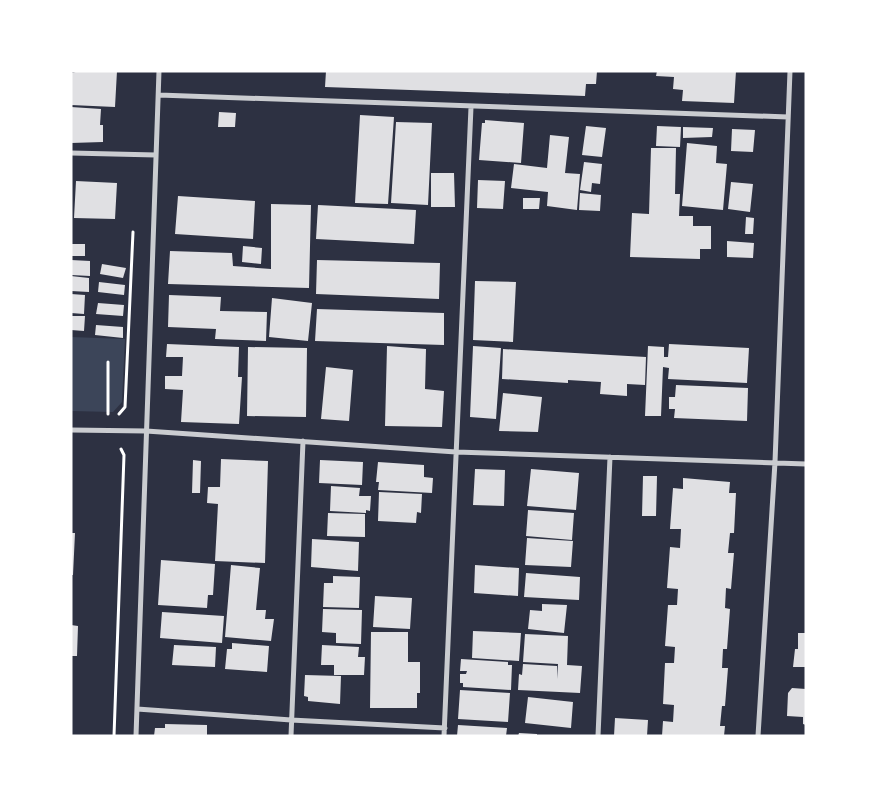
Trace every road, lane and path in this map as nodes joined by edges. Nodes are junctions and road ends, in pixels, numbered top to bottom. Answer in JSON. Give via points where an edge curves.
{"nodes":[{"id":1,"x":159,"y":71,"type":"edge"},
{"id":2,"x":790,"y":71,"type":"edge"},
{"id":3,"x":159,"y":95,"type":"junction"},
{"id":4,"x":470,"y":107,"type":"junction"},
{"id":5,"x":788,"y":117,"type":"junction"},
{"id":6,"x":71,"y":153,"type":"edge"},
{"id":7,"x":156,"y":155,"type":"junction"},
{"id":8,"x":134,"y":222,"type":"dead end"},
{"id":9,"x":108,"y":362,"type":"dead end"},
{"id":10,"x":108,"y":415,"type":"dead end"},
{"id":11,"x":71,"y":430,"type":"edge"},
{"id":12,"x":118,"y":430,"type":"junction"},
{"id":13,"x":146,"y":431,"type":"junction"},
{"id":14,"x":303,"y":441,"type":"junction"},
{"id":15,"x":456,"y":452,"type":"junction"},
{"id":16,"x":124,"y":455,"type":"dead end"},
{"id":17,"x":610,"y":457,"type":"junction"},
{"id":18,"x":775,"y":462,"type":"junction"},
{"id":19,"x":806,"y":464,"type":"edge"},
{"id":20,"x":137,"y":709,"type":"junction"},
{"id":21,"x":291,"y":720,"type":"junction"},
{"id":22,"x":444,"y":728,"type":"junction"},
{"id":23,"x":114,"y":736,"type":"edge"},
{"id":24,"x":136,"y":736,"type":"edge"},
{"id":25,"x":291,"y":736,"type":"edge"},
{"id":26,"x":444,"y":736,"type":"edge"},
{"id":27,"x":598,"y":736,"type":"edge"},
{"id":28,"x":758,"y":736,"type":"edge"}],
"edges":[{"from":1,"to":3,"type":"street"},
{"from":2,"to":5,"type":"street"},
{"from":3,"to":4,"type":"street"},
{"from":3,"to":7,"type":"street"},
{"from":4,"to":5,"type":"street"},
{"from":4,"to":15,"type":"street"},
{"from":5,"to":18,"type":"street"},
{"from":6,"to":7,"type":"street"},
{"from":7,"to":13,"type":"street"},
{"from":8,"to":12,"type":"path","via":[[125,407],[118,416]]},
{"from":9,"to":10,"type":"path"},
{"from":11,"to":12,"type":"street"},
{"from":12,"to":13,"type":"street"},
{"from":13,"to":14,"type":"street"},
{"from":13,"to":20,"type":"street"},
{"from":14,"to":15,"type":"street"},
{"from":14,"to":21,"type":"street"},
{"from":15,"to":17,"type":"street"},
{"from":15,"to":22,"type":"street"},
{"from":16,"to":23,"type":"path"},
{"from":17,"to":18,"type":"street"},
{"from":17,"to":27,"type":"street"},
{"from":18,"to":19,"type":"street"},
{"from":18,"to":28,"type":"street"},
{"from":20,"to":21,"type":"street"},
{"from":20,"to":24,"type":"street"},
{"from":21,"to":22,"type":"street"},
{"from":21,"to":25,"type":"street"},
{"from":22,"to":26,"type":"street"}]}
